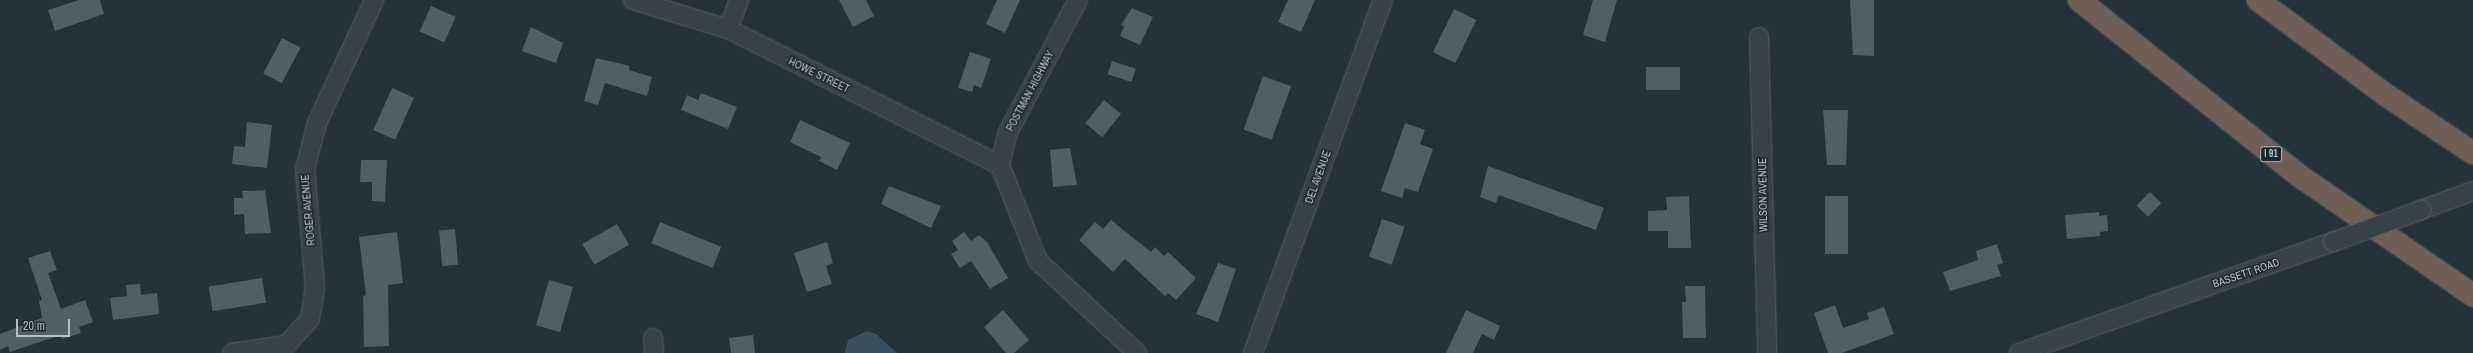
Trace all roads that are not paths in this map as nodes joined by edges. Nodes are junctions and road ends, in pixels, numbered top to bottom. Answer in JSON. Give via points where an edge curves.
{"nodes":[{"id":1,"x":374,"y":0,"type":"edge"},
{"id":2,"x":633,"y":0,"type":"edge"},
{"id":3,"x":739,"y":0,"type":"edge"},
{"id":4,"x":1078,"y":0,"type":"edge"},
{"id":5,"x":1383,"y":0,"type":"edge"},
{"id":6,"x":2079,"y":0,"type":"edge"},
{"id":7,"x":2258,"y":0,"type":"edge"},
{"id":8,"x":728,"y":29,"type":"junction"},
{"id":9,"x":1759,"y":37,"type":"dead end"},
{"id":10,"x":2473,"y":153,"type":"edge"},
{"id":11,"x":1000,"y":165,"type":"junction"},
{"id":12,"x":2468,"y":193,"type":"edge"},
{"id":13,"x":2473,"y":295,"type":"edge"},
{"id":14,"x":232,"y":353,"type":"edge"},
{"id":15,"x":1137,"y":353,"type":"edge"},
{"id":16,"x":1253,"y":353,"type":"edge"},
{"id":17,"x":1767,"y":353,"type":"edge"},
{"id":18,"x":2019,"y":353,"type":"edge"}],
"edges":[{"from":1,"to":14,"type":"street","name":"ROGER AVENUE","via":[[317,123],[305,169],[315,288],[310,319],[286,345]]},
{"from":2,"to":8,"type":"street","name":"HOWE STREET"},
{"from":3,"to":8,"type":"street"},
{"from":4,"to":11,"type":"street","name":"POSTMAN HIGHWAY","via":[[1008,132]]},
{"from":5,"to":16,"type":"street","name":"DEL AVENUE"},
{"from":6,"to":13,"type":"highway","number":"I 91","via":[[2301,177]]},
{"from":7,"to":10,"type":"highway","via":[[2353,71]]},
{"from":8,"to":11,"type":"street","name":"HOWE STREET"},
{"from":9,"to":17,"type":"street","name":"WILSON AVENUE"},
{"from":11,"to":15,"type":"street","via":[[1038,261]]},
{"from":12,"to":18,"type":"street","name":"BASSETT ROAD","bridge":true}]}
